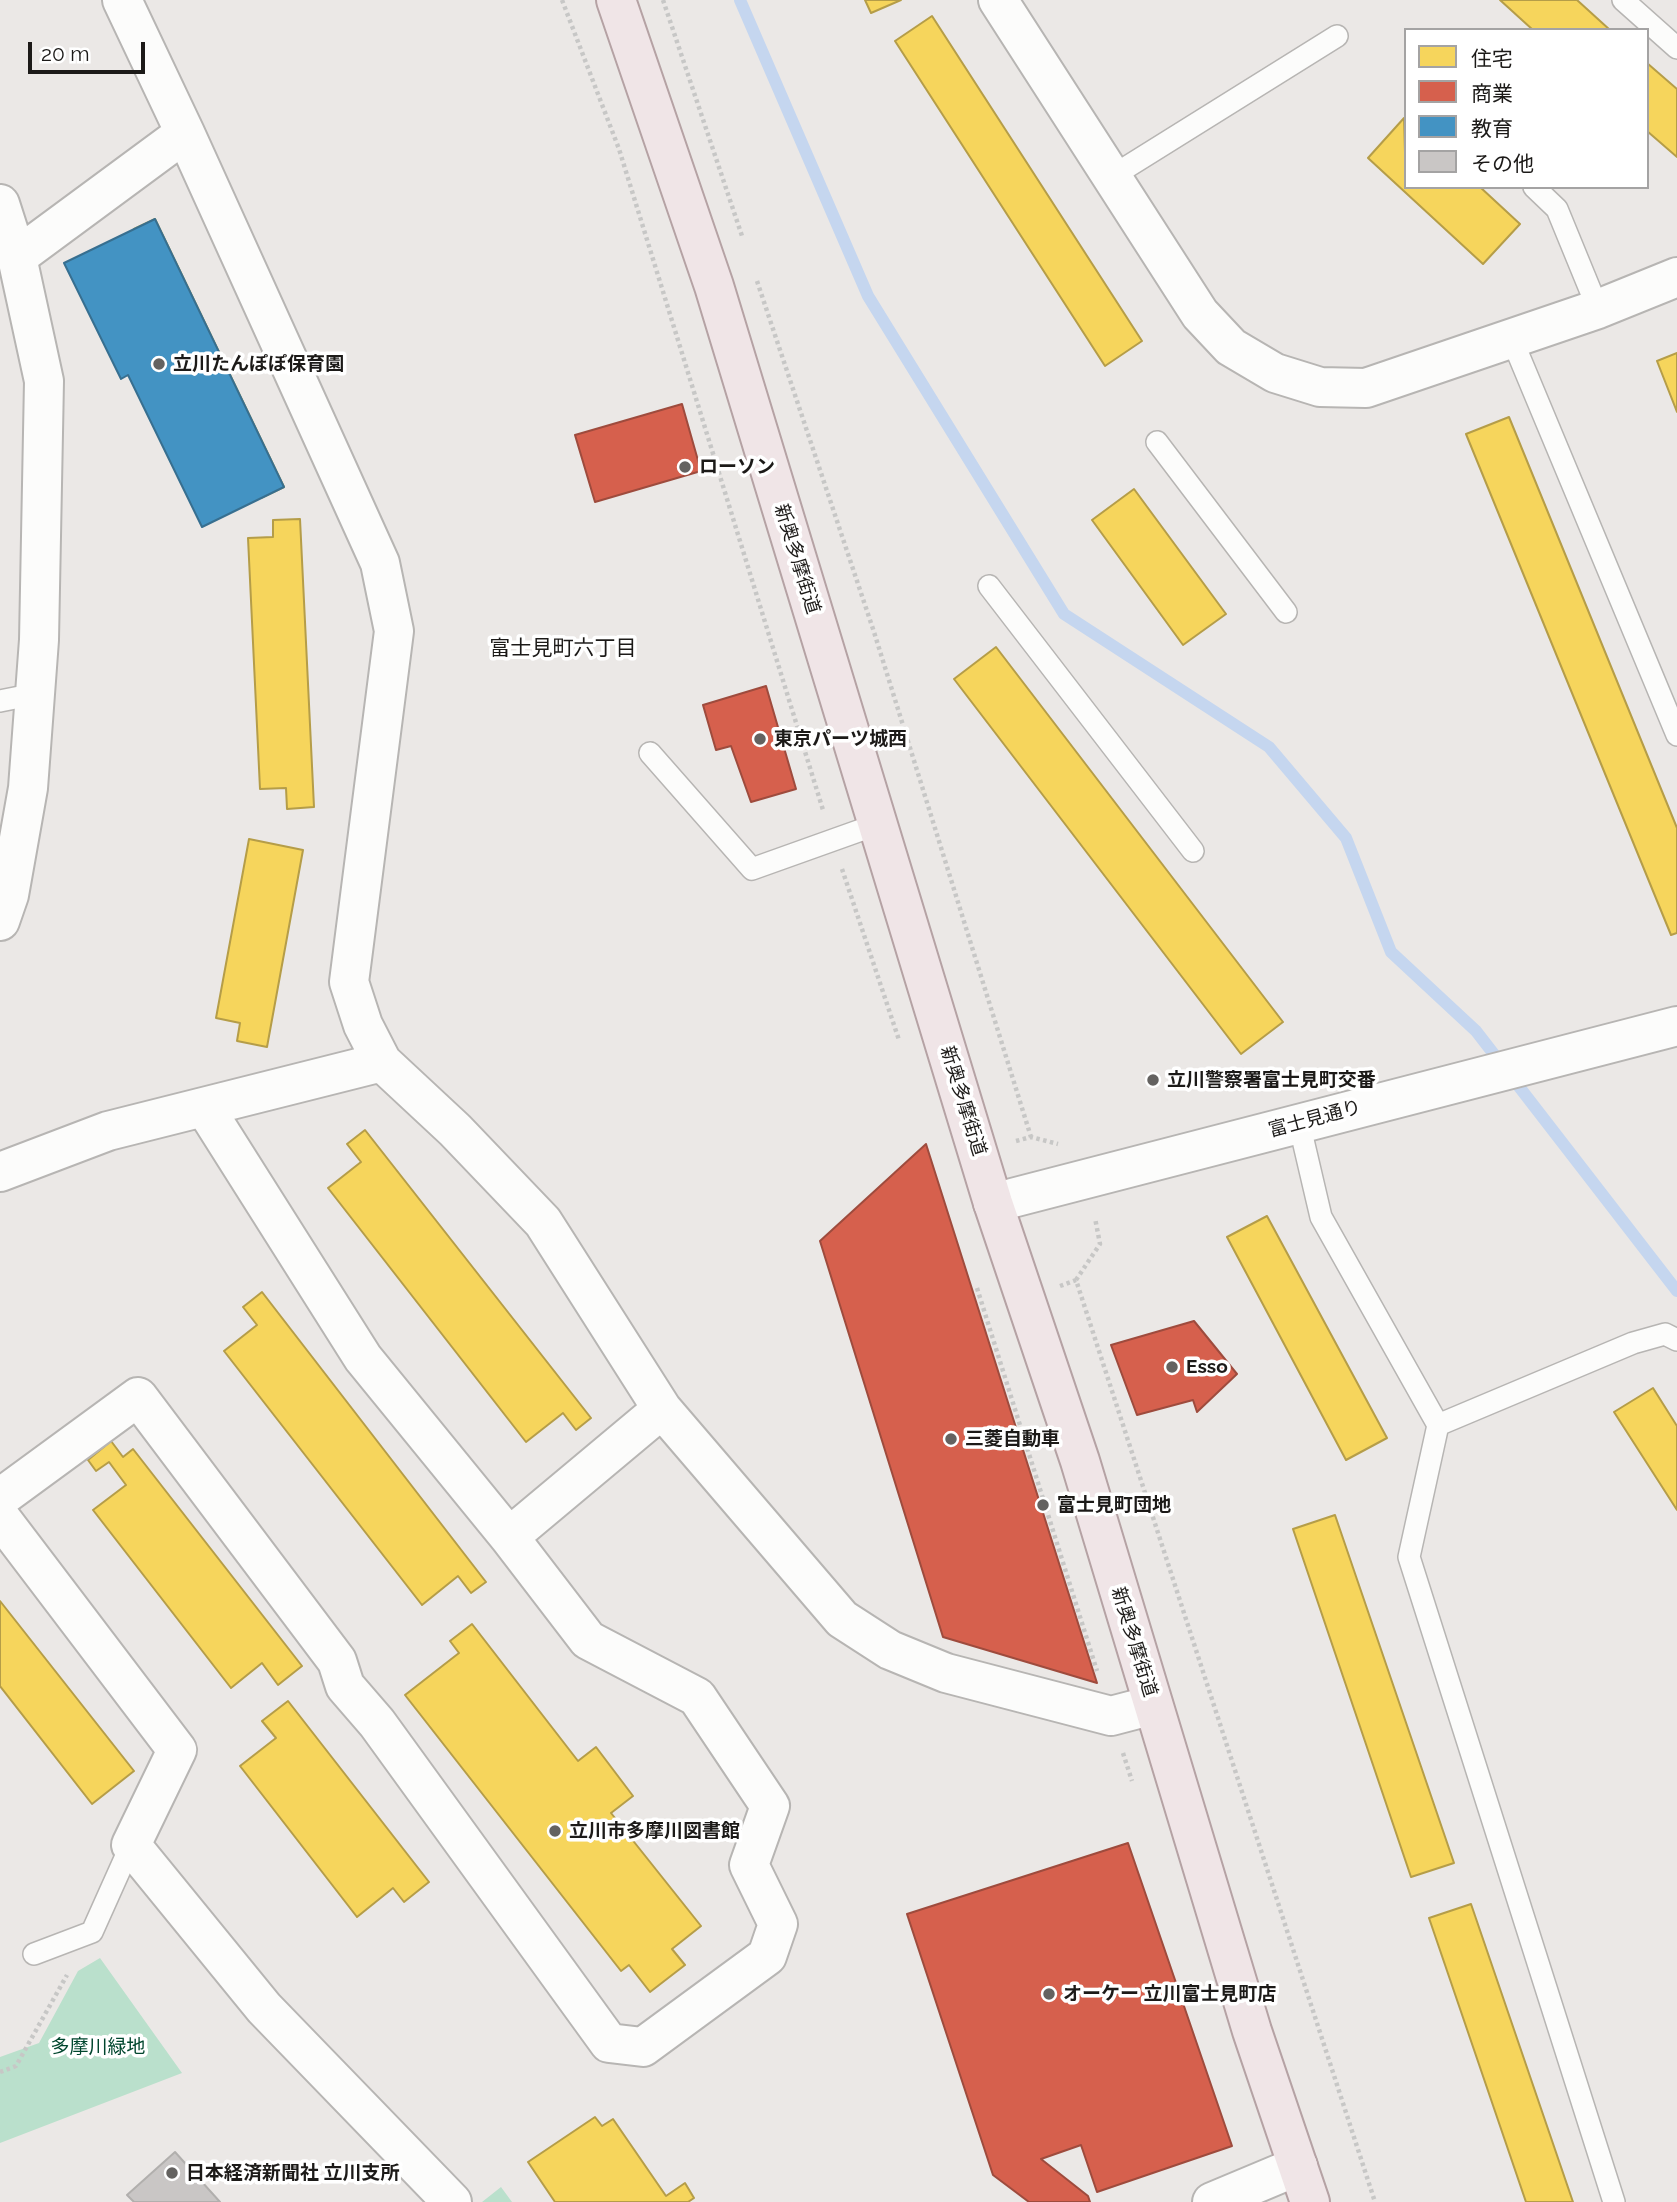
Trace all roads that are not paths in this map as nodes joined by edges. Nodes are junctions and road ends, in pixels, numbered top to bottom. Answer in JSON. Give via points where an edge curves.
{"nodes":[{"id":1,"x":122,"y":0,"type":"edge"},
{"id":2,"x":616,"y":0,"type":"edge"},
{"id":3,"x":998,"y":0,"type":"edge"},
{"id":4,"x":1623,"y":0,"type":"edge"},
{"id":5,"x":1337,"y":36,"type":"dead end"},
{"id":6,"x":1677,"y":48,"type":"edge"},
{"id":7,"x":185,"y":133,"type":"junction"},
{"id":8,"x":1111,"y":177,"type":"junction"},
{"id":9,"x":1536,"y":189,"type":"edge"},
{"id":10,"x":0,"y":204,"type":"edge"},
{"id":11,"x":18,"y":257,"type":"junction"},
{"id":12,"x":1677,"y":277,"type":"edge"},
{"id":13,"x":1598,"y":309,"type":"junction"},
{"id":14,"x":1511,"y":337,"type":"junction"},
{"id":15,"x":1157,"y":442,"type":"dead end"},
{"id":16,"x":989,"y":586,"type":"dead end"},
{"id":17,"x":1286,"y":612,"type":"dead end"},
{"id":18,"x":17,"y":698,"type":"edge"},
{"id":19,"x":1677,"y":735,"type":"edge"},
{"id":20,"x":650,"y":753,"type":"dead end"},
{"id":21,"x":878,"y":824,"type":"junction"},
{"id":22,"x":1193,"y":851,"type":"dead end"},
{"id":23,"x":0,"y":921,"type":"edge"},
{"id":24,"x":1677,"y":1026,"type":"edge"},
{"id":25,"x":382,"y":1062,"type":"junction"},
{"id":26,"x":205,"y":1108,"type":"junction"},
{"id":27,"x":1299,"y":1123,"type":"junction"},
{"id":28,"x":0,"y":1172,"type":"edge"},
{"id":29,"x":993,"y":1203,"type":"junction"},
{"id":30,"x":1677,"y":1340,"type":"edge"},
{"id":31,"x":662,"y":1409,"type":"junction"},
{"id":32,"x":1438,"y":1425,"type":"junction"},
{"id":33,"x":0,"y":1499,"type":"edge"},
{"id":34,"x":0,"y":1517,"type":"edge"},
{"id":35,"x":509,"y":1537,"type":"junction"},
{"id":36,"x":1153,"y":1705,"type":"junction"},
{"id":37,"x":131,"y":1845,"type":"junction"},
{"id":38,"x":34,"y":1954,"type":"dead end"},
{"id":39,"x":1298,"y":2165,"type":"junction"},
{"id":40,"x":452,"y":2202,"type":"edge"},
{"id":41,"x":1212,"y":2202,"type":"edge"},
{"id":42,"x":1310,"y":2202,"type":"edge"},
{"id":43,"x":1614,"y":2202,"type":"edge"}],
"edges":[{"from":1,"to":7,"type":"street"},
{"from":2,"to":21,"type":"main road","name":"新奥多摩街道","via":[[714,286]]},
{"from":3,"to":8,"type":"street"},
{"from":4,"to":6,"type":"lane"},
{"from":5,"to":8,"type":"lane"},
{"from":7,"to":11,"type":"street"},
{"from":7,"to":25,"type":"street","via":[[380,563],[394,631],[348,982]]},
{"from":8,"to":14,"type":"street","via":[[1200,314],[1231,347],[1275,373],[1320,387],[1366,388]]},
{"from":9,"to":13,"type":"lane","via":[[1557,209]]},
{"from":10,"to":11,"type":"street"},
{"from":11,"to":18,"type":"street","via":[[44,381],[39,640]]},
{"from":12,"to":13,"type":"street"},
{"from":13,"to":14,"type":"street"},
{"from":14,"to":19,"type":"lane"},
{"from":15,"to":17,"type":"lane"},
{"from":16,"to":22,"type":"lane"},
{"from":18,"to":23,"type":"street","via":[[28,788]]},
{"from":20,"to":21,"type":"lane","via":[[752,869]]},
{"from":21,"to":29,"type":"main road","name":"新奥多摩街道"},
{"from":24,"to":27,"type":"street","name":"富士見通り"},
{"from":25,"to":26,"type":"street"},
{"from":25,"to":31,"type":"street","via":[[543,1222]]},
{"from":26,"to":28,"type":"street","via":[[108,1131]]},
{"from":26,"to":35,"type":"street","via":[[363,1358]]},
{"from":27,"to":29,"type":"street","name":"富士見通り"},
{"from":27,"to":32,"type":"lane","via":[[1321,1217]]},
{"from":29,"to":36,"type":"main road","name":"新奥多摩街道","via":[[1080,1461]]},
{"from":30,"to":32,"type":"lane","via":[[1665,1334],[1633,1343]]},
{"from":31,"to":35,"type":"street"},
{"from":31,"to":36,"type":"street","via":[[842,1619],[890,1650],[946,1673],[1111,1716]]},
{"from":32,"to":43,"type":"lane","via":[[1409,1558]]},
{"from":33,"to":35,"type":"street","via":[[138,1397],[337,1661],[345,1686],[377,1723],[609,2043],[643,2048],[767,1956],[778,1924],[749,1865],[770,1806],[696,1697],[587,1640]]},
{"from":34,"to":37,"type":"street","via":[[177,1749]]},
{"from":36,"to":39,"type":"main road","name":"新奥多摩街道","via":[[1252,2031]]},
{"from":37,"to":38,"type":"lane","via":[[92,1932]]},
{"from":37,"to":40,"type":"street","via":[[264,2008]]},
{"from":39,"to":41,"type":"street"},
{"from":39,"to":42,"type":"main road","name":"新奥多摩街道"}]}
